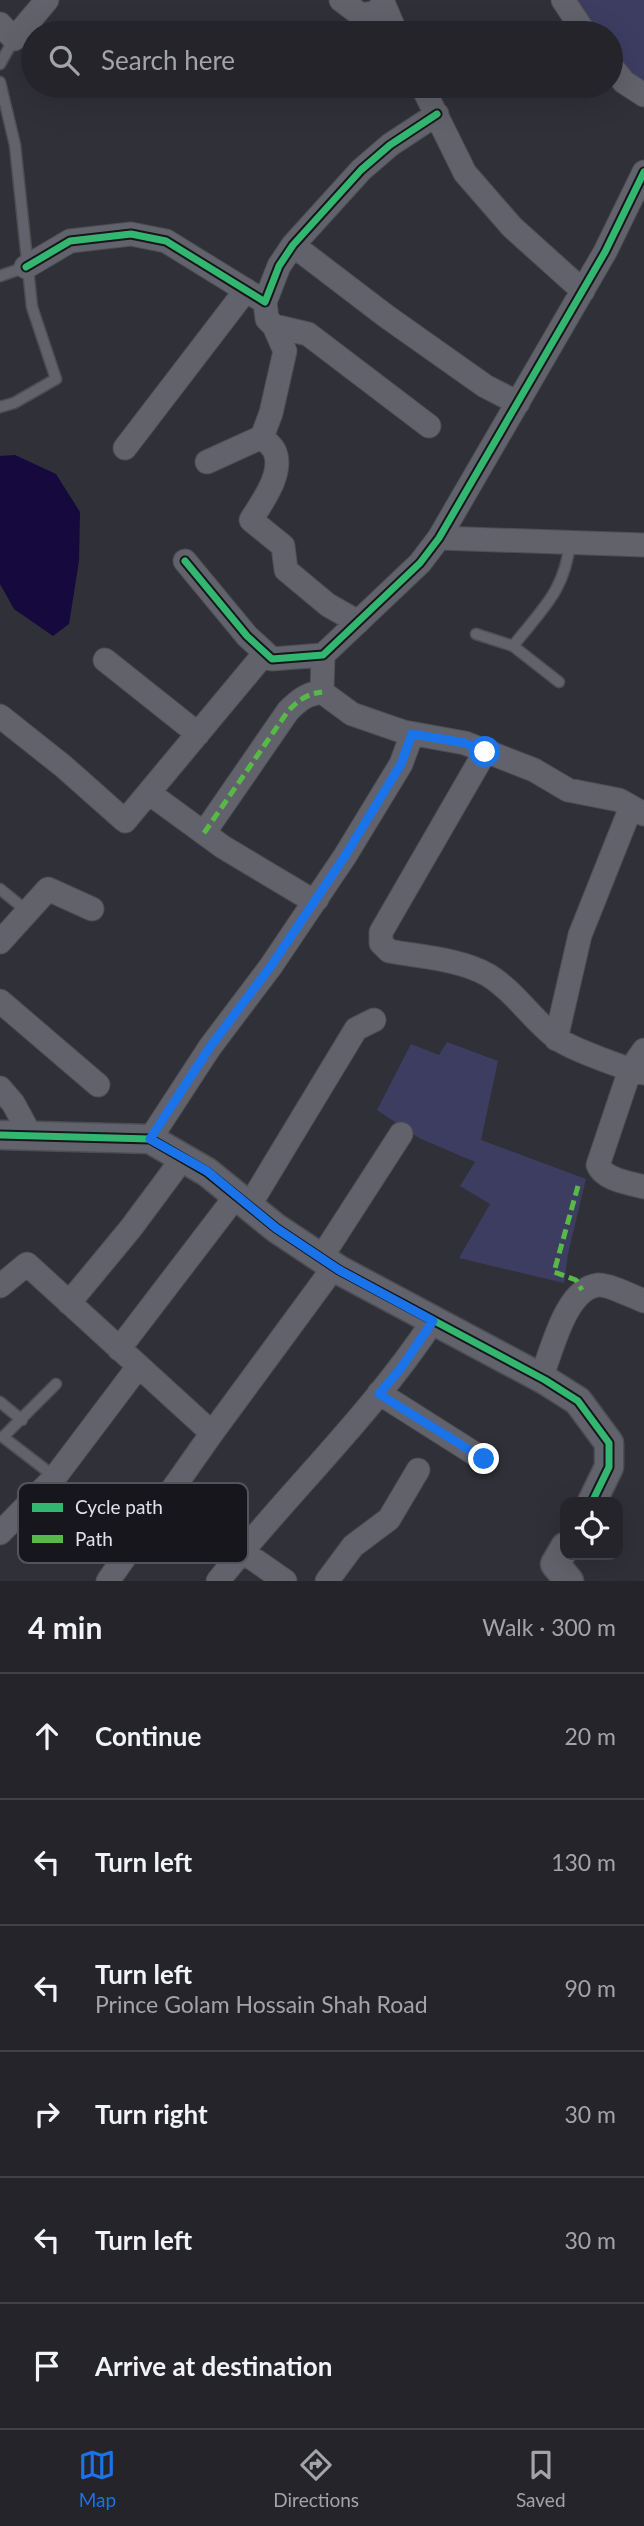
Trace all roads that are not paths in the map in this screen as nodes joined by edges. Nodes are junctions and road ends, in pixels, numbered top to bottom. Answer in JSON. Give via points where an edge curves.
{"nodes":[{"id":1,"x":47,"y":0,"type":"edge"},
{"id":2,"x":341,"y":0,"type":"edge"},
{"id":3,"x":563,"y":0,"type":"edge"},
{"id":4,"x":383,"y":5,"type":"edge"},
{"id":5,"x":390,"y":21,"type":"edge"},
{"id":6,"x":577,"y":21,"type":"edge"},
{"id":7,"x":7,"y":32,"type":"edge"},
{"id":8,"x":0,"y":65,"type":"edge"},
{"id":9,"x":623,"y":81,"type":"edge"},
{"id":10,"x":0,"y":82,"type":"edge"},
{"id":11,"x":644,"y":95,"type":"edge"},
{"id":12,"x":428,"y":98,"type":"edge"},
{"id":13,"x":437,"y":114,"type":"junction"},
{"id":14,"x":644,"y":172,"type":"edge"},
{"id":15,"x":293,"y":245,"type":"junction"},
{"id":16,"x":26,"y":267,"type":"junction"},
{"id":17,"x":0,"y":276,"type":"edge"},
{"id":18,"x":583,"y":291,"type":"junction"},
{"id":19,"x":256,"y":296,"type":"junction"},
{"id":20,"x":274,"y":326,"type":"junction"},
{"id":21,"x":517,"y":403,"type":"junction"},
{"id":22,"x":0,"y":407,"type":"edge"},
{"id":23,"x":429,"y":426,"type":"dead end"},
{"id":24,"x":262,"y":438,"type":"junction"},
{"id":25,"x":125,"y":448,"type":"dead end"},
{"id":26,"x":206,"y":462,"type":"dead end"},
{"id":27,"x":439,"y":537,"type":"junction"},
{"id":28,"x":570,"y":542,"type":"junction"},
{"id":29,"x":644,"y":545,"type":"edge"},
{"id":30,"x":185,"y":561,"type":"dead end"},
{"id":31,"x":358,"y":622,"type":"junction"},
{"id":32,"x":476,"y":634,"type":"dead end"},
{"id":33,"x":513,"y":646,"type":"junction"},
{"id":34,"x":265,"y":653,"type":"junction"},
{"id":35,"x":323,"y":655,"type":"junction"},
{"id":36,"x":106,"y":660,"type":"dead end"},
{"id":37,"x":559,"y":682,"type":"dead end"},
{"id":38,"x":322,"y":692,"type":"junction"},
{"id":39,"x":0,"y":716,"type":"edge"},
{"id":40,"x":198,"y":734,"type":"junction"},
{"id":41,"x":412,"y":734,"type":"junction"},
{"id":42,"x":485,"y":752,"type":"junction"},
{"id":43,"x":149,"y":793,"type":"junction"},
{"id":44,"x":638,"y":811,"type":"edge"},
{"id":45,"x":204,"y":833,"type":"junction"},
{"id":46,"x":0,"y":889,"type":"edge"},
{"id":47,"x":317,"y":899,"type":"junction"},
{"id":48,"x":92,"y":909,"type":"dead end"},
{"id":49,"x":27,"y":911,"type":"junction"},
{"id":50,"x":0,"y":942,"type":"edge"},
{"id":51,"x":0,"y":1001,"type":"edge"},
{"id":52,"x":374,"y":1020,"type":"dead end"},
{"id":53,"x":556,"y":1039,"type":"junction"},
{"id":54,"x":644,"y":1049,"type":"edge"},
{"id":55,"x":637,"y":1071,"type":"edge"},
{"id":56,"x":98,"y":1085,"type":"dead end"},
{"id":57,"x":0,"y":1088,"type":"edge"},
{"id":58,"x":401,"y":1134,"type":"dead end"},
{"id":59,"x":0,"y":1135,"type":"edge"},
{"id":60,"x":31,"y":1136,"type":"junction"},
{"id":61,"x":150,"y":1139,"type":"junction"},
{"id":62,"x":183,"y":1158,"type":"junction"},
{"id":63,"x":644,"y":1187,"type":"edge"},
{"id":64,"x":243,"y":1201,"type":"junction"},
{"id":65,"x":328,"y":1262,"type":"junction"},
{"id":66,"x":0,"y":1286,"type":"edge"},
{"id":67,"x":644,"y":1301,"type":"edge"},
{"id":68,"x":69,"y":1303,"type":"junction"},
{"id":69,"x":433,"y":1321,"type":"junction"},
{"id":70,"x":119,"y":1349,"type":"junction"},
{"id":71,"x":138,"y":1367,"type":"junction"},
{"id":72,"x":541,"y":1378,"type":"junction"},
{"id":73,"x":56,"y":1384,"type":"dead end"},
{"id":74,"x":379,"y":1394,"type":"junction"},
{"id":75,"x":0,"y":1402,"type":"edge"},
{"id":76,"x":22,"y":1420,"type":"junction"},
{"id":77,"x":212,"y":1433,"type":"junction"},
{"id":78,"x":484,"y":1459,"type":"dead end"},
{"id":79,"x":418,"y":1469,"type":"dead end"},
{"id":80,"x":55,"y":1477,"type":"junction"},
{"id":81,"x":49,"y":1483,"type":"edge"},
{"id":82,"x":177,"y":1483,"type":"edge"},
{"id":83,"x":595,"y":1497,"type":"edge"},
{"id":84,"x":18,"y":1515,"type":"edge"},
{"id":85,"x":0,"y":1533,"type":"edge"},
{"id":86,"x":248,"y":1544,"type":"edge"},
{"id":87,"x":248,"y":1555,"type":"edge"},
{"id":88,"x":560,"y":1556,"type":"edge"},
{"id":89,"x":121,"y":1563,"type":"edge"},
{"id":90,"x":232,"y":1563,"type":"edge"},
{"id":91,"x":108,"y":1581,"type":"edge"},
{"id":92,"x":218,"y":1581,"type":"edge"},
{"id":93,"x":285,"y":1581,"type":"edge"},
{"id":94,"x":327,"y":1581,"type":"edge"},
{"id":95,"x":569,"y":1581,"type":"edge"}],
"edges":[{"from":1,"to":7,"type":"street"},
{"from":2,"to":4,"type":"street","via":[[360,15]]},
{"from":3,"to":6,"type":"street"},
{"from":4,"to":5,"type":"street"},
{"from":7,"to":8,"type":"lane"},
{"from":9,"to":11,"type":"street"},
{"from":10,"to":16,"type":"lane","via":[[15,145]]},
{"from":12,"to":13,"type":"street"},
{"from":13,"to":15,"type":"street","via":[[361,170]]},
{"from":13,"to":18,"type":"street","via":[[465,173],[512,228]]},
{"from":14,"to":18,"type":"street"},
{"from":15,"to":19,"type":"street"},
{"from":15,"to":21,"type":"street","via":[[485,386]]},
{"from":16,"to":17,"type":"lane"},
{"from":16,"to":19,"type":"street","via":[[70,241],[131,234],[166,241]]},
{"from":16,"to":22,"type":"lane","via":[[32,307],[56,379]]},
{"from":18,"to":21,"type":"street"},
{"from":19,"to":20,"type":"street"},
{"from":19,"to":25,"type":"street"},
{"from":20,"to":23,"type":"street","via":[[308,334]]},
{"from":20,"to":24,"type":"street","via":[[285,351]]},
{"from":21,"to":27,"type":"street"},
{"from":24,"to":26,"type":"street"},
{"from":24,"to":31,"type":"street","via":[[274,450],[278,466],[251,520],[283,546],[286,570],[328,605]]},
{"from":27,"to":28,"type":"street"},
{"from":27,"to":31,"type":"street","via":[[420,563]]},
{"from":28,"to":29,"type":"street"},
{"from":28,"to":33,"type":"lane","via":[[559,587]]},
{"from":30,"to":34,"type":"street"},
{"from":31,"to":35,"type":"street"},
{"from":32,"to":33,"type":"lane"},
{"from":33,"to":37,"type":"lane"},
{"from":34,"to":35,"type":"street","via":[[272,659]]},
{"from":34,"to":40,"type":"street"},
{"from":35,"to":38,"type":"street"},
{"from":36,"to":40,"type":"street"},
{"from":38,"to":41,"type":"street","via":[[352,714]]},
{"from":38,"to":45,"type":"street","via":[[300,699],[288,711]]},
{"from":39,"to":43,"type":"street","via":[[125,821]]},
{"from":40,"to":43,"type":"street"},
{"from":41,"to":42,"type":"street","via":[[465,743]]},
{"from":41,"to":47,"type":"street","via":[[401,764]]},
{"from":42,"to":44,"type":"street","via":[[534,770],[568,790],[619,800]]},
{"from":42,"to":53,"type":"street","via":[[381,932],[381,943],[389,951],[459,964],[487,975]]},
{"from":43,"to":45,"type":"street"},
{"from":44,"to":53,"type":"street","via":[[580,935]]},
{"from":45,"to":47,"type":"street"},
{"from":46,"to":49,"type":"lane"},
{"from":47,"to":61,"type":"street"},
{"from":48,"to":49,"type":"street","via":[[48,889]]},
{"from":49,"to":50,"type":"street"},
{"from":51,"to":56,"type":"street"},
{"from":52,"to":64,"type":"street","via":[[356,1029]]},
{"from":53,"to":55,"type":"street"},
{"from":54,"to":55,"type":"street"},
{"from":55,"to":63,"type":"street","via":[[598,1165],[607,1175]]},
{"from":57,"to":60,"type":"street"},
{"from":58,"to":65,"type":"street"},
{"from":59,"to":60,"type":"street"},
{"from":60,"to":61,"type":"street"},
{"from":61,"to":62,"type":"street"},
{"from":62,"to":64,"type":"street"},
{"from":62,"to":68,"type":"street"},
{"from":64,"to":65,"type":"street"},
{"from":64,"to":70,"type":"street"},
{"from":65,"to":69,"type":"street"},
{"from":65,"to":77,"type":"street"},
{"from":66,"to":68,"type":"street","via":[[27,1264]]},
{"from":67,"to":72,"type":"street","via":[[600,1284],[582,1290],[569,1307]]},
{"from":68,"to":70,"type":"street"},
{"from":69,"to":72,"type":"street"},
{"from":69,"to":74,"type":"street"},
{"from":70,"to":71,"type":"street"},
{"from":71,"to":77,"type":"street"},
{"from":71,"to":80,"type":"street"},
{"from":72,"to":83,"type":"street","via":[[578,1401],[609,1443],[609,1467]]},
{"from":73,"to":76,"type":"lane"},
{"from":74,"to":78,"type":"street"},
{"from":74,"to":86,"type":"street"},
{"from":75,"to":76,"type":"lane"},
{"from":76,"to":80,"type":"lane","via":[[4,1437]]},
{"from":77,"to":82,"type":"street"},
{"from":79,"to":94,"type":"street","via":[[389,1520],[353,1546]]},
{"from":80,"to":81,"type":"street"},
{"from":84,"to":85,"type":"street"},
{"from":87,"to":93,"type":"street"},
{"from":88,"to":95,"type":"street","via":[[555,1564]]},
{"from":89,"to":91,"type":"street"},
{"from":90,"to":92,"type":"street"}]}
